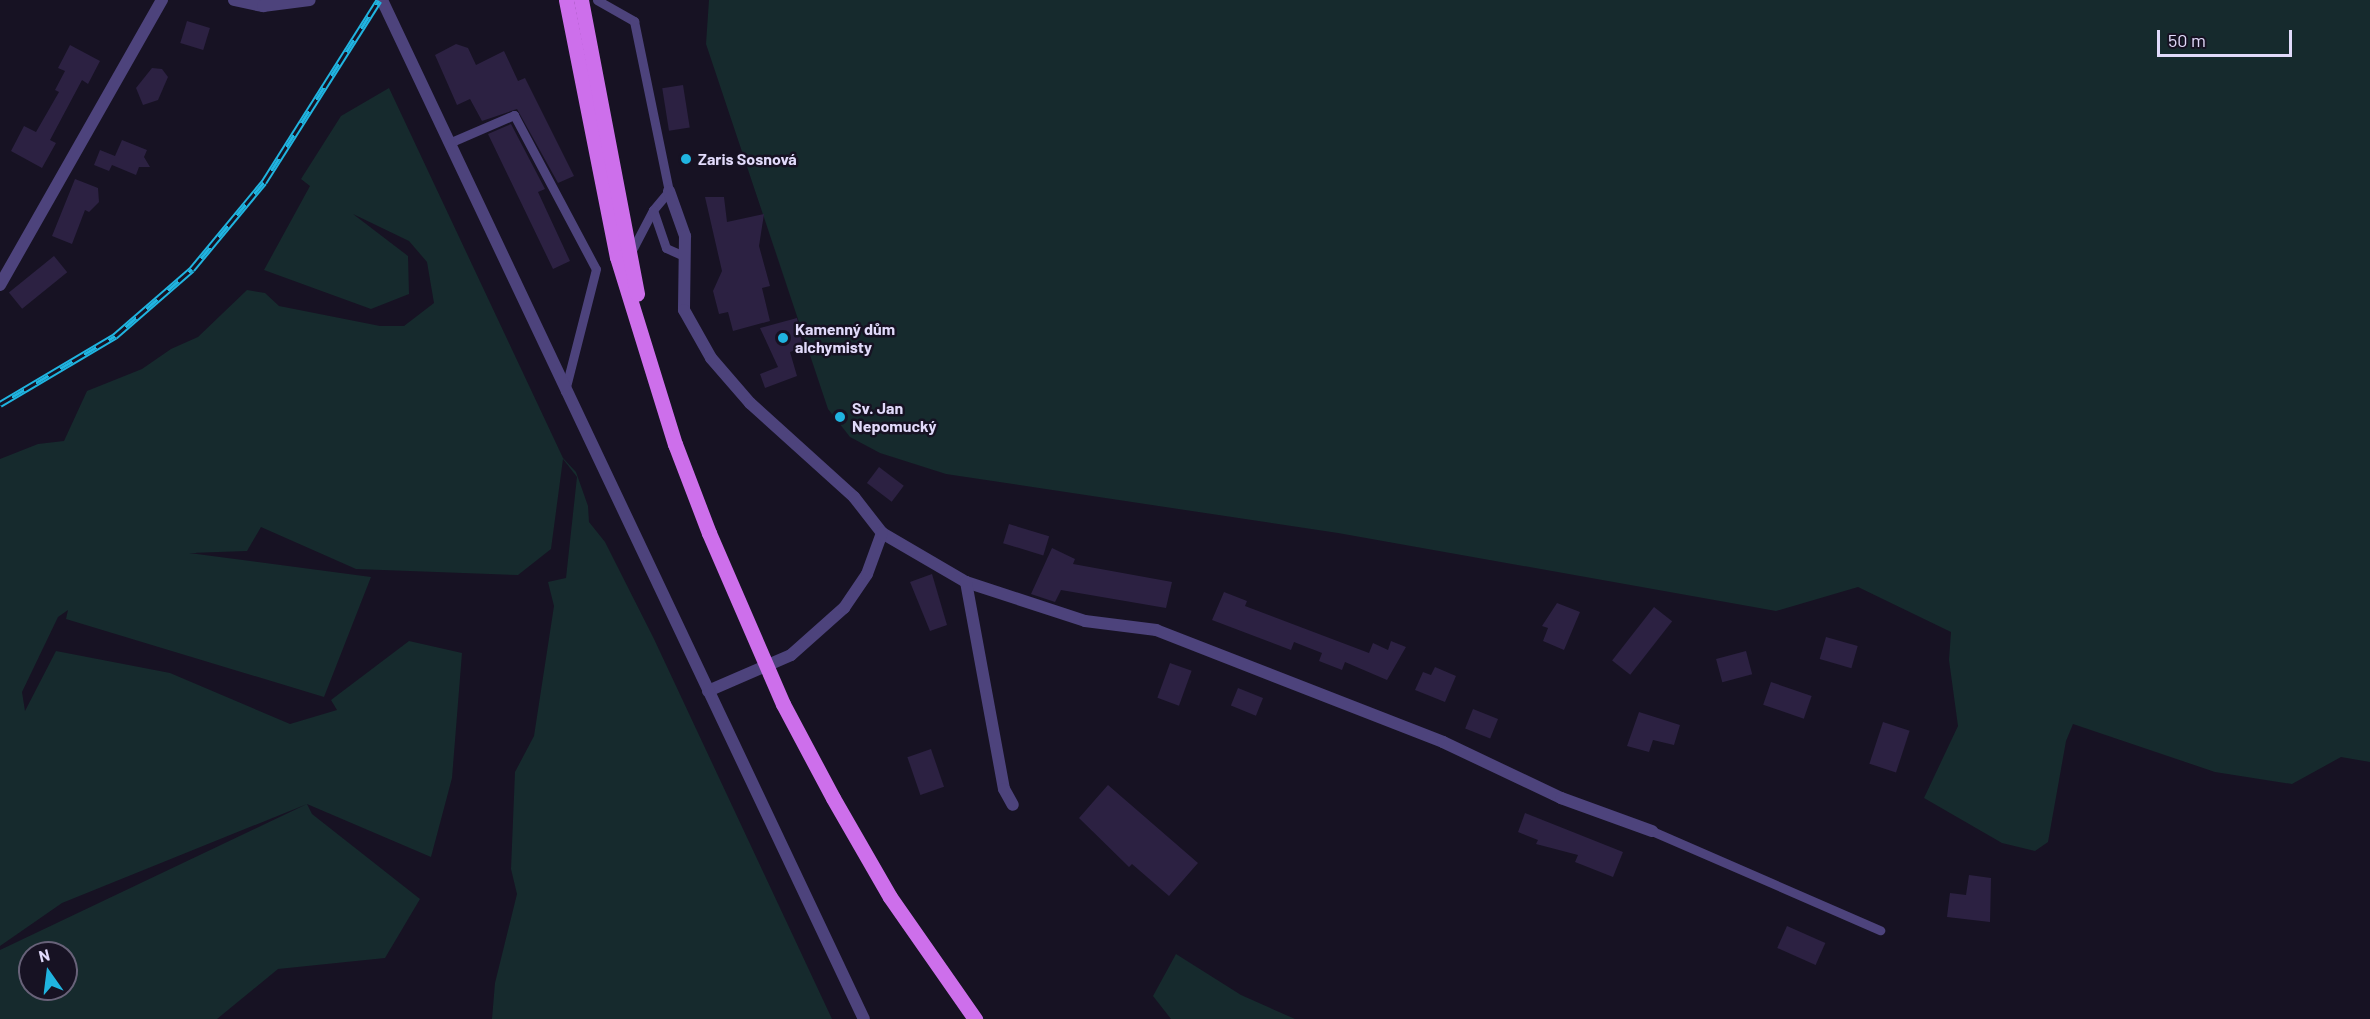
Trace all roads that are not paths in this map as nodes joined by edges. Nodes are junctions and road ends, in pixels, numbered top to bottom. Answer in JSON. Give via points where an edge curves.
{"nodes":[{"id":1,"x":162,"y":0,"type":"edge"},
{"id":2,"x":234,"y":0,"type":"edge"},
{"id":3,"x":310,"y":0,"type":"edge"},
{"id":4,"x":382,"y":0,"type":"edge"},
{"id":5,"x":566,"y":0,"type":"edge"},
{"id":6,"x":581,"y":0,"type":"edge"},
{"id":7,"x":597,"y":0,"type":"edge"},
{"id":8,"x":449,"y":143,"type":"junction"},
{"id":9,"x":669,"y":191,"type":"junction"},
{"id":10,"x":653,"y":210,"type":"junction"},
{"id":11,"x":630,"y":254,"type":"junction"},
{"id":12,"x":684,"y":256,"type":"junction"},
{"id":13,"x":0,"y":285,"type":"edge"},
{"id":14,"x":646,"y":350,"type":"junction"},
{"id":15,"x":565,"y":391,"type":"junction"},
{"id":16,"x":882,"y":533,"type":"junction"},
{"id":17,"x":966,"y":582,"type":"junction"},
{"id":18,"x":708,"y":691,"type":"junction"},
{"id":19,"x":1013,"y":805,"type":"dead end"},
{"id":20,"x":1652,"y":831,"type":"joint"},
{"id":21,"x":1880,"y":930,"type":"dead end"},
{"id":22,"x":864,"y":1019,"type":"edge"},
{"id":23,"x":975,"y":1019,"type":"edge"}],
"edges":[{"from":1,"to":13,"type":"street"},
{"from":2,"to":3,"type":"street","via":[[263,6]]},
{"from":4,"to":8,"type":"street"},
{"from":5,"to":14,"type":"main road","via":[[602,193]]},
{"from":6,"to":11,"type":"main road"},
{"from":7,"to":9,"type":"lane","via":[[634,21]]},
{"from":8,"to":15,"type":"street"},
{"from":8,"to":15,"type":"lane","via":[[514,115],[596,269]]},
{"from":9,"to":10,"type":"lane"},
{"from":9,"to":12,"type":"street","via":[[685,236]]},
{"from":10,"to":11,"type":"lane"},
{"from":10,"to":12,"type":"lane","via":[[666,248]]},
{"from":11,"to":14,"type":"main road"},
{"from":12,"to":16,"type":"street","via":[[684,310],[711,358],[750,403],[854,497]]},
{"from":14,"to":23,"type":"main road","via":[[675,444],[749,630],[783,704],[890,897]]},
{"from":15,"to":18,"type":"street"},
{"from":16,"to":17,"type":"street"},
{"from":16,"to":18,"type":"street","via":[[867,574],[844,608],[800,647]]},
{"from":17,"to":19,"type":"street","via":[[1004,789]]},
{"from":17,"to":20,"type":"street","via":[[1085,621],[1156,630],[1443,742],[1561,798]]},
{"from":18,"to":22,"type":"street"},
{"from":20,"to":21,"type":"lane"}]}
